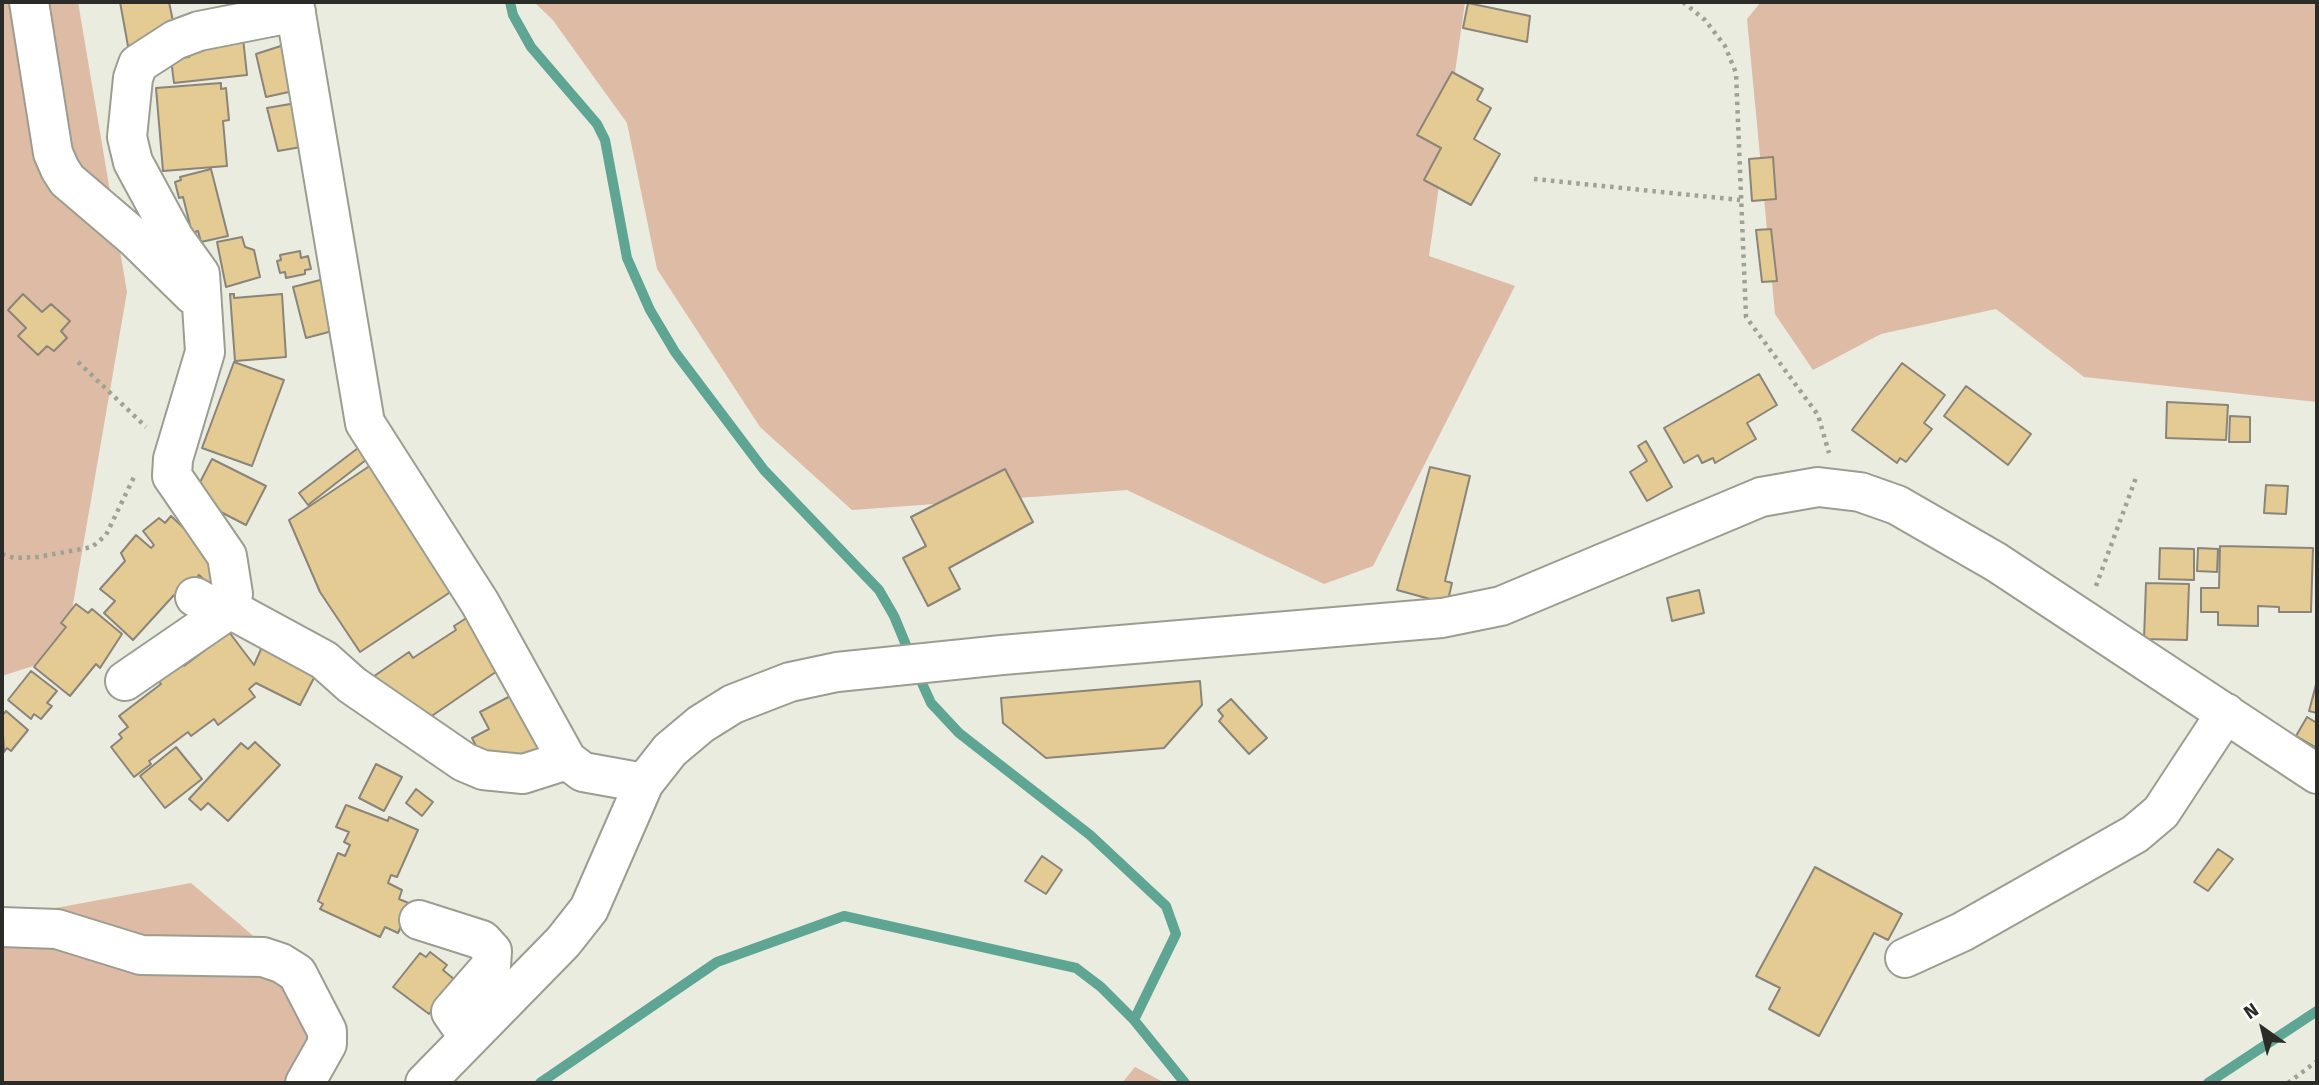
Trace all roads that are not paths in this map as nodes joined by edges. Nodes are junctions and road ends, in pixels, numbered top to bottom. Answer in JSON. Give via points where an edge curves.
{"nodes":[{"id":1,"x":29,"y":2,"type":"edge"},
{"id":2,"x":295,"y":7,"type":"edge"},
{"id":3,"x":202,"y":304,"type":"junction"},
{"id":4,"x":212,"y":603,"type":"junction"},
{"id":5,"x":125,"y":681,"type":"dead end"},
{"id":6,"x":2226,"y":713,"type":"junction"},
{"id":7,"x":567,"y":760,"type":"junction"},
{"id":8,"x":2317,"y":774,"type":"edge"},
{"id":9,"x":644,"y":783,"type":"junction"},
{"id":10,"x":419,"y":920,"type":"dead end"},
{"id":11,"x":2,"y":927,"type":"edge"},
{"id":12,"x":1905,"y":958,"type":"dead end"},
{"id":13,"x":469,"y":1038,"type":"junction"},
{"id":14,"x":305,"y":1083,"type":"edge"},
{"id":15,"x":425,"y":1083,"type":"edge"}],
"edges":[{"from":1,"to":3,"type":"street","via":[[53,153],[60,169]]},
{"from":2,"to":3,"type":"street","via":[[175,40],[138,64],[133,78],[127,137],[133,162],[174,238],[196,265]]},
{"from":2,"to":7,"type":"street","via":[[366,423],[480,603]]},
{"from":3,"to":4,"type":"street","via":[[205,352],[172,476],[227,556],[233,594]]},
{"from":4,"to":5,"type":"street"},
{"from":4,"to":7,"type":"street","via":[[324,660],[352,685],[482,770],[523,774]]},
{"from":6,"to":8,"type":"street"},
{"from":6,"to":9,"type":"street","via":[[1996,562],[1897,505],[1860,492],[1818,486],[1761,497],[1501,606],[1443,618],[950,660],[837,672],[790,682],[733,704],[701,724],[670,750]]},
{"from":6,"to":12,"type":"street","via":[[2161,811],[2135,834],[1962,932]]},
{"from":7,"to":9,"type":"street","via":[[583,772]]},
{"from":9,"to":13,"type":"street","via":[[589,909]]},
{"from":10,"to":13,"type":"street","via":[[482,940],[492,951],[491,967],[451,1012]]},
{"from":11,"to":14,"type":"street","via":[[57,929],[141,955],[263,957],[281,963],[297,973],[327,1031],[327,1044]]},
{"from":13,"to":15,"type":"street"}]}
